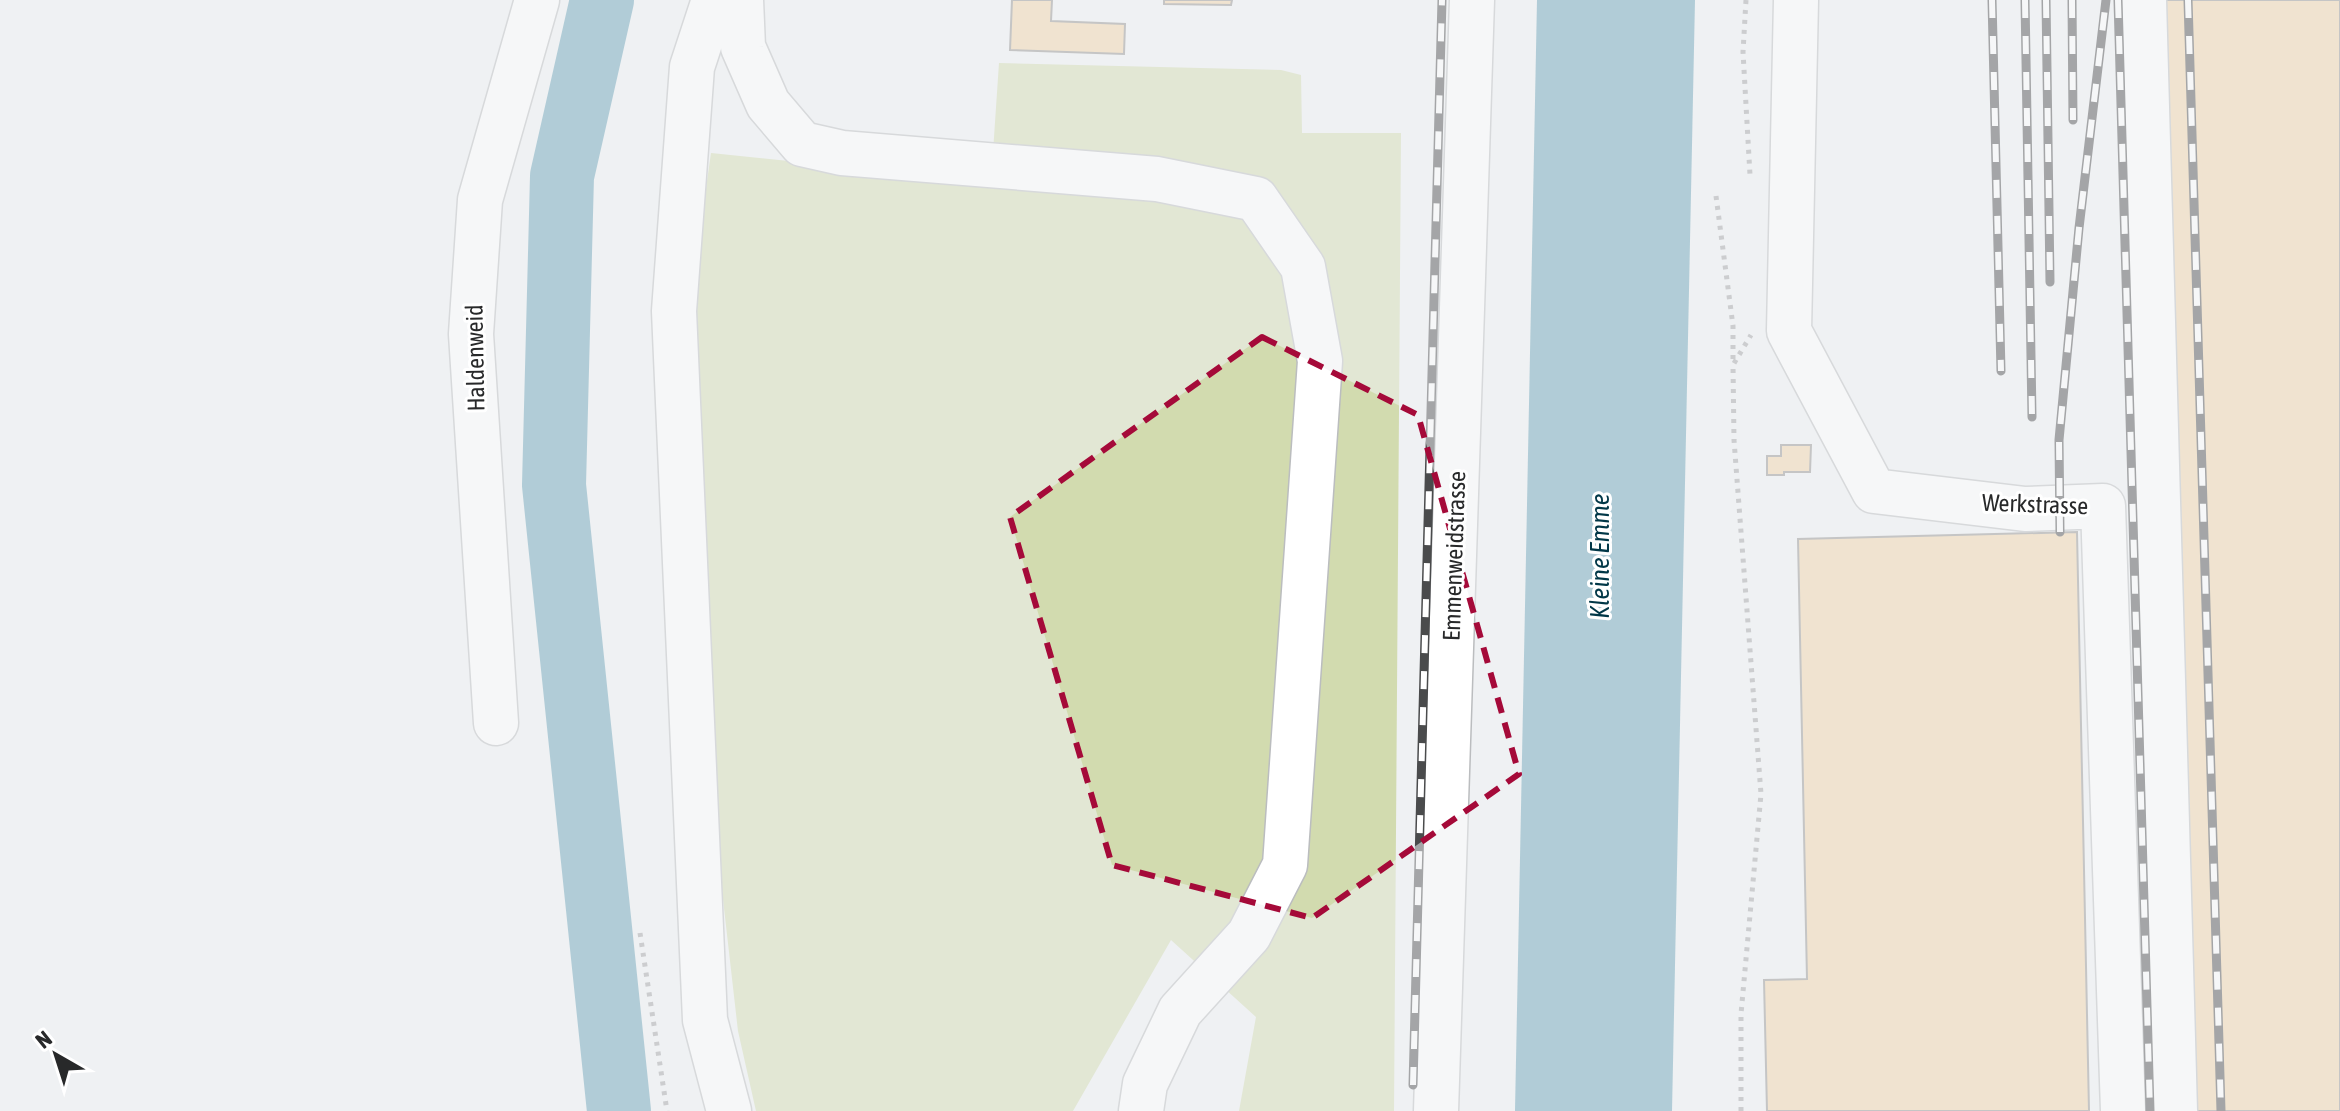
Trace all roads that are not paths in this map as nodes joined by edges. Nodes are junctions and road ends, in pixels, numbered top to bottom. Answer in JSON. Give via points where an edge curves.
{"nodes":[{"id":1,"x":537,"y":0,"type":"edge"},
{"id":2,"x":714,"y":0,"type":"edge"},
{"id":3,"x":741,"y":0,"type":"edge"},
{"id":4,"x":1472,"y":0,"type":"edge"},
{"id":5,"x":1796,"y":0,"type":"edge"},
{"id":6,"x":2144,"y":0,"type":"edge"},
{"id":7,"x":496,"y":723,"type":"dead end"},
{"id":8,"x":729,"y":1111,"type":"edge"},
{"id":9,"x":1141,"y":1111,"type":"edge"},
{"id":10,"x":1436,"y":1111,"type":"edge"},
{"id":11,"x":2123,"y":1111,"type":"edge"},
{"id":12,"x":2175,"y":1111,"type":"edge"}],
"edges":[{"from":1,"to":7,"type":"street","name":"Haldenweid","via":[[480,200],[471,334]]},
{"from":2,"to":8,"type":"street","via":[[692,67],[674,311],[705,1020]]},
{"from":3,"to":9,"type":"street","via":[[743,47],[768,104],[802,144],[842,153],[1157,179],[1256,199],[1303,267],[1320,361],[1285,865],[1249,935],[1180,1011],[1145,1084]]},
{"from":4,"to":10,"type":"street","name":"Emmenweidstrasse"},
{"from":5,"to":11,"type":"street","name":"Werkstrasse","via":[[1789,331],[1874,491],[2025,509],[2103,506]]},
{"from":6,"to":12,"type":"street"}]}
